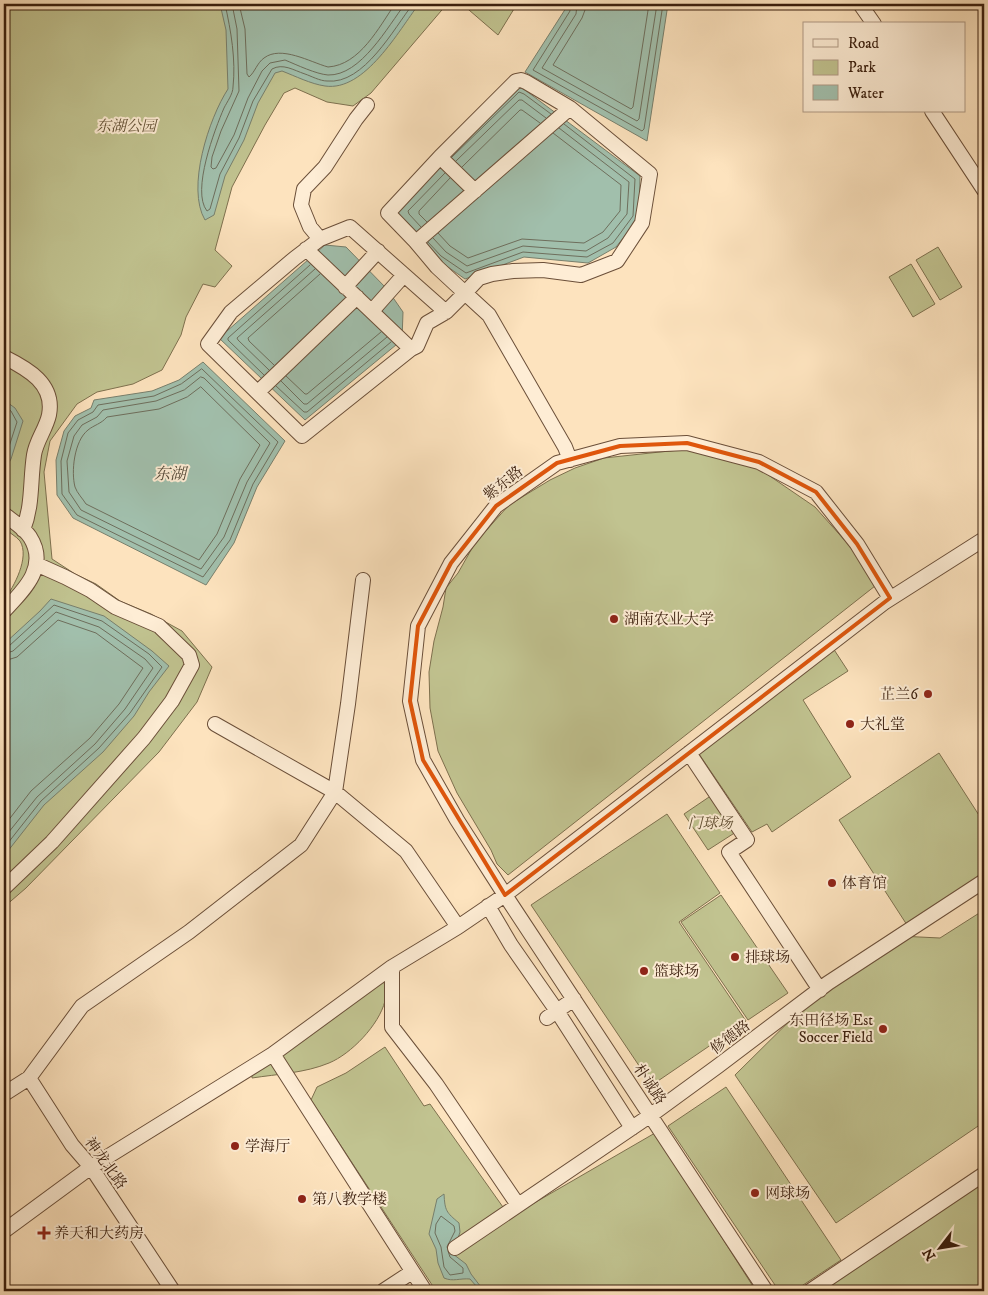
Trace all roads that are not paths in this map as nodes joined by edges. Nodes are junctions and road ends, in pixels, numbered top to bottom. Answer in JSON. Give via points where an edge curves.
{"nodes":[{"id":1,"x":860,"y":4,"type":"edge"},
{"id":2,"x":873,"y":22,"type":"edge"},
{"id":3,"x":367,"y":105,"type":"dead end"},
{"id":4,"x":567,"y":111,"type":"junction"},
{"id":5,"x":933,"y":112,"type":"edge"},
{"id":6,"x":441,"y":158,"type":"junction"},
{"id":7,"x":984,"y":190,"type":"edge"},
{"id":8,"x":475,"y":191,"type":"junction"},
{"id":9,"x":320,"y":239,"type":"junction"},
{"id":10,"x":416,"y":241,"type":"junction"},
{"id":11,"x":308,"y":252,"type":"junction"},
{"id":12,"x":378,"y":252,"type":"junction"},
{"id":13,"x":404,"y":275,"type":"junction"},
{"id":14,"x":345,"y":286,"type":"junction"},
{"id":15,"x":465,"y":293,"type":"junction"},
{"id":16,"x":357,"y":297,"type":"junction"},
{"id":17,"x":372,"y":311,"type":"junction"},
{"id":18,"x":446,"y":312,"type":"junction"},
{"id":19,"x":408,"y":346,"type":"junction"},
{"id":20,"x":4,"y":357,"type":"edge"},
{"id":21,"x":261,"y":389,"type":"junction"},
{"id":22,"x":570,"y":460,"type":"junction"},
{"id":23,"x":4,"y":514,"type":"edge"},
{"id":24,"x":23,"y":530,"type":"junction"},
{"id":25,"x":984,"y":539,"type":"edge"},
{"id":26,"x":36,"y":564,"type":"junction"},
{"id":27,"x":364,"y":580,"type":"dead end"},
{"id":28,"x":890,"y":598,"type":"junction"},
{"id":29,"x":4,"y":611,"type":"edge"},
{"id":30,"x":215,"y":724,"type":"dead end"},
{"id":31,"x":689,"y":753,"type":"junction"},
{"id":32,"x":335,"y":792,"type":"junction"},
{"id":33,"x":984,"y":881,"type":"edge"},
{"id":34,"x":4,"y":888,"type":"edge"},
{"id":35,"x":505,"y":895,"type":"junction"},
{"id":36,"x":488,"y":906,"type":"junction"},
{"id":37,"x":458,"y":927,"type":"junction"},
{"id":38,"x":392,"y":967,"type":"junction"},
{"id":39,"x":824,"y":987,"type":"junction"},
{"id":40,"x":574,"y":999,"type":"junction"},
{"id":41,"x":552,"y":1015,"type":"junction"},
{"id":42,"x":273,"y":1054,"type":"junction"},
{"id":43,"x":29,"y":1078,"type":"junction"},
{"id":44,"x":4,"y":1094,"type":"edge"},
{"id":45,"x":651,"y":1114,"type":"junction"},
{"id":46,"x":632,"y":1128,"type":"junction"},
{"id":47,"x":91,"y":1167,"type":"junction"},
{"id":48,"x":984,"y":1174,"type":"edge"},
{"id":49,"x":518,"y":1205,"type":"junction"},
{"id":50,"x":4,"y":1231,"type":"edge"},
{"id":51,"x":455,"y":1248,"type":"dead end"},
{"id":52,"x":412,"y":1272,"type":"junction"},
{"id":53,"x":173,"y":1291,"type":"edge"},
{"id":54,"x":383,"y":1291,"type":"edge"},
{"id":55,"x":425,"y":1291,"type":"edge"},
{"id":56,"x":766,"y":1291,"type":"edge"},
{"id":57,"x":810,"y":1291,"type":"edge"}],
"edges":[{"from":1,"to":2,"type":"street"},
{"from":3,"to":9,"type":"street","via":[[325,167],[304,189],[301,205],[310,227]]},
{"from":4,"to":6,"type":"street","via":[[526,82],[516,81]]},
{"from":4,"to":8,"type":"street"},
{"from":4,"to":15,"type":"street","via":[[650,174],[642,223],[617,260],[581,275],[543,270],[514,271],[479,278]]},
{"from":5,"to":7,"type":"street"},
{"from":6,"to":8,"type":"street"},
{"from":6,"to":10,"type":"street","via":[[388,213]]},
{"from":8,"to":10,"type":"street"},
{"from":9,"to":11,"type":"street"},
{"from":9,"to":12,"type":"street","via":[[350,228]]},
{"from":10,"to":15,"type":"street","via":[[437,267]]},
{"from":11,"to":14,"type":"street"},
{"from":11,"to":21,"type":"street","via":[[231,312],[208,344]]},
{"from":12,"to":13,"type":"street"},
{"from":12,"to":14,"type":"street"},
{"from":13,"to":17,"type":"street"},
{"from":13,"to":18,"type":"street"},
{"from":14,"to":16,"type":"street"},
{"from":15,"to":18,"type":"street"},
{"from":15,"to":22,"type":"street","via":[[489,315]]},
{"from":16,"to":17,"type":"street"},
{"from":16,"to":21,"type":"street"},
{"from":17,"to":19,"type":"street"},
{"from":18,"to":19,"type":"street","via":[[427,323],[417,346]]},
{"from":19,"to":21,"type":"street","via":[[302,436]]},
{"from":20,"to":24,"type":"street","via":[[39,378],[48,398],[49,415],[34,453],[29,516]]},
{"from":22,"to":28,"type":"street","name":"紫东路","via":[[620,446],[687,443],[759,462],[816,492],[857,544]]},
{"from":22,"to":35,"type":"street","name":"紫东路","via":[[557,463],[496,506],[451,563],[418,626],[410,701],[422,760]]},
{"from":23,"to":24,"type":"street"},
{"from":24,"to":26,"type":"street","via":[[37,552]]},
{"from":25,"to":28,"type":"street"},
{"from":26,"to":29,"type":"street","via":[[24,590]]},
{"from":26,"to":34,"type":"street","via":[[159,626],[189,655],[192,665],[172,701],[144,738],[52,842]]},
{"from":27,"to":32,"type":"street"},
{"from":28,"to":31,"type":"street"},
{"from":30,"to":32,"type":"street"},
{"from":31,"to":35,"type":"street"},
{"from":31,"to":39,"type":"street","via":[[747,840],[729,852]]},
{"from":32,"to":37,"type":"street","via":[[406,851]]},
{"from":32,"to":43,"type":"street","via":[[301,845],[190,932],[82,1006]]},
{"from":33,"to":39,"type":"street","name":"修德路"},
{"from":35,"to":36,"type":"street"},
{"from":35,"to":40,"type":"street","name":"朴诚路"},
{"from":36,"to":37,"type":"street"},
{"from":36,"to":41,"type":"street"},
{"from":37,"to":38,"type":"street"},
{"from":38,"to":42,"type":"street"},
{"from":38,"to":49,"type":"street","via":[[392,1027],[436,1084]]},
{"from":39,"to":45,"type":"street","name":"修德路"},
{"from":40,"to":41,"type":"street"},
{"from":40,"to":45,"type":"street","name":"朴诚路"},
{"from":41,"to":46,"type":"street"},
{"from":42,"to":47,"type":"street"},
{"from":42,"to":52,"type":"street"},
{"from":43,"to":44,"type":"street"},
{"from":43,"to":47,"type":"street","name":"神龙北路","via":[[72,1145]]},
{"from":45,"to":46,"type":"street","name":"修德路"},
{"from":45,"to":56,"type":"street","name":"朴诚路"},
{"from":46,"to":49,"type":"street","name":"修德路"},
{"from":47,"to":50,"type":"street"},
{"from":47,"to":53,"type":"street","name":"神龙北路"},
{"from":48,"to":57,"type":"street"},
{"from":49,"to":51,"type":"street","name":"修德路"},
{"from":52,"to":54,"type":"street"},
{"from":52,"to":55,"type":"street"}]}
